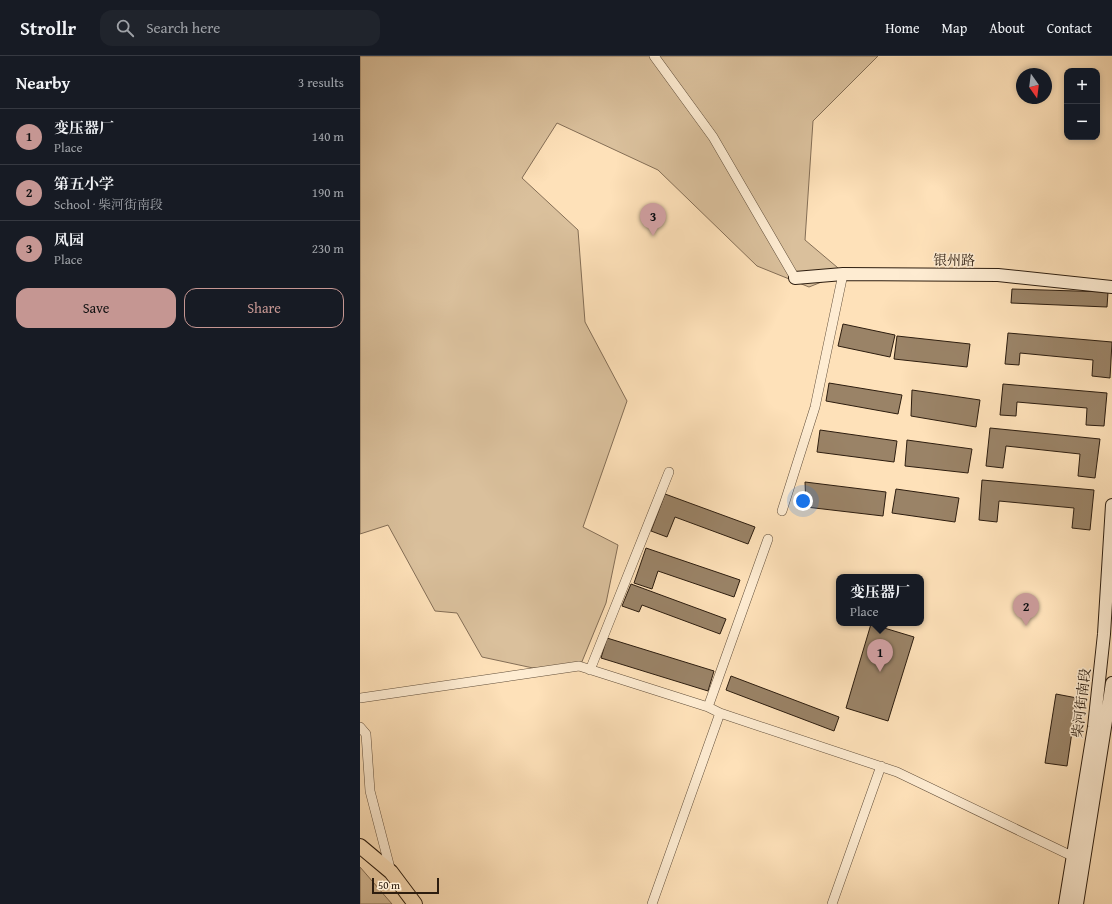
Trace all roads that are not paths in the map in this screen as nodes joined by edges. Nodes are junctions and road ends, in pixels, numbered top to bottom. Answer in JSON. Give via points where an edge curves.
{"nodes":[{"id":1,"x":654,"y":56,"type":"edge"},
{"id":2,"x":843,"y":274,"type":"junction"},
{"id":3,"x":795,"y":278,"type":"joint"},
{"id":4,"x":1112,"y":287,"type":"edge"},
{"id":5,"x":669,"y":472,"type":"dead end"},
{"id":6,"x":1112,"y":505,"type":"edge"},
{"id":7,"x":782,"y":511,"type":"dead end"},
{"id":8,"x":768,"y":539,"type":"dead end"},
{"id":9,"x":590,"y":670,"type":"junction"},
{"id":10,"x":1112,"y":683,"type":"edge"},
{"id":11,"x":360,"y":698,"type":"edge"},
{"id":12,"x":708,"y":707,"type":"junction"},
{"id":13,"x":720,"y":713,"type":"junction"},
{"id":14,"x":360,"y":727,"type":"edge"},
{"id":15,"x":880,"y":766,"type":"junction"},
{"id":16,"x":360,"y":846,"type":"edge"},
{"id":17,"x":1074,"y":857,"type":"junction"},
{"id":18,"x":391,"y":872,"type":"junction"},
{"id":19,"x":415,"y":904,"type":"edge"},
{"id":20,"x":652,"y":904,"type":"edge"},
{"id":21,"x":832,"y":904,"type":"edge"},
{"id":22,"x":1065,"y":904,"type":"edge"},
{"id":23,"x":1077,"y":904,"type":"edge"}],
"edges":[{"from":1,"to":3,"type":"street","via":[[713,137]]},
{"from":2,"to":3,"type":"main road","name":"银州路"},
{"from":2,"to":4,"type":"main road","name":"银州路","via":[[998,275]]},
{"from":2,"to":7,"type":"street","via":[[815,407]]},
{"from":5,"to":9,"type":"street"},
{"from":6,"to":17,"type":"main road","name":"柴河街南段","via":[[1104,634],[1094,726]]},
{"from":8,"to":12,"type":"street"},
{"from":9,"to":11,"type":"street","via":[[579,666]]},
{"from":9,"to":12,"type":"street"},
{"from":10,"to":23,"type":"main road","name":"柴河街南段"},
{"from":12,"to":13,"type":"street"},
{"from":13,"to":15,"type":"street"},
{"from":13,"to":20,"type":"street"},
{"from":14,"to":18,"type":"street","via":[[366,734],[370,791]]},
{"from":15,"to":17,"type":"street"},
{"from":15,"to":21,"type":"street"},
{"from":16,"to":18,"type":"main road"},
{"from":17,"to":22,"type":"main road","name":"柴河街南段"},
{"from":18,"to":19,"type":"main road"}]}
